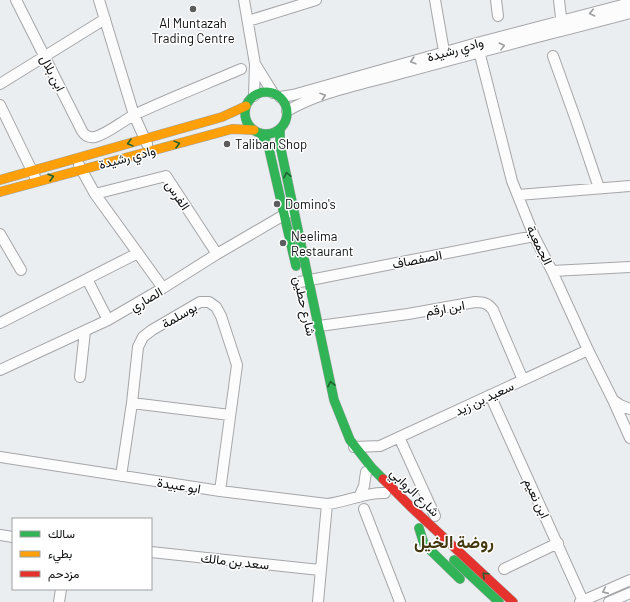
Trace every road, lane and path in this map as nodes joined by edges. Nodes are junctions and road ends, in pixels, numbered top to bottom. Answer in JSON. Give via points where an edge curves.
{"nodes":[{"id":1,"x":16,"y":0,"type":"edge"},
{"id":2,"x":99,"y":0,"type":"edge"},
{"id":3,"x":244,"y":0,"type":"edge"},
{"id":4,"x":316,"y":0,"type":"edge"},
{"id":5,"x":435,"y":0,"type":"edge"},
{"id":6,"x":496,"y":0,"type":"edge"},
{"id":7,"x":559,"y":0,"type":"edge"},
{"id":8,"x":282,"y":5,"type":"edge"},
{"id":9,"x":628,"y":9,"type":"edge"},
{"id":10,"x":498,"y":16,"type":"dead end"},
{"id":11,"x":105,"y":19,"type":"junction"},
{"id":12,"x":248,"y":20,"type":"junction"},
{"id":13,"x":630,"y":24,"type":"edge"},
{"id":14,"x":562,"y":25,"type":"junction"},
{"id":15,"x":478,"y":47,"type":"junction"},
{"id":16,"x":44,"y":56,"type":"junction"},
{"id":17,"x":445,"y":56,"type":"junction"},
{"id":18,"x":553,"y":56,"type":"dead end"},
{"id":19,"x":255,"y":64,"type":"junction"},
{"id":20,"x":241,"y":69,"type":"dead end"},
{"id":21,"x":0,"y":84,"type":"edge"},
{"id":22,"x":276,"y":95,"type":"junction"},
{"id":23,"x":254,"y":96,"type":"junction"},
{"id":24,"x":0,"y":105,"type":"edge"},
{"id":25,"x":246,"y":106,"type":"junction"},
{"id":26,"x":287,"y":111,"type":"junction"},
{"id":27,"x":134,"y":115,"type":"junction"},
{"id":28,"x":280,"y":128,"type":"junction"},
{"id":29,"x":257,"y":132,"type":"junction"},
{"id":30,"x":145,"y":139,"type":"junction"},
{"id":31,"x":149,"y":151,"type":"junction"},
{"id":32,"x":76,"y":158,"type":"junction"},
{"id":33,"x":81,"y":169,"type":"junction"},
{"id":34,"x":32,"y":170,"type":"junction"},
{"id":35,"x":0,"y":180,"type":"edge"},
{"id":36,"x":37,"y":182,"type":"junction"},
{"id":37,"x":630,"y":186,"type":"edge"},
{"id":38,"x":599,"y":188,"type":"junction"},
{"id":39,"x":0,"y":192,"type":"edge"},
{"id":40,"x":95,"y":194,"type":"junction"},
{"id":41,"x":518,"y":195,"type":"junction"},
{"id":42,"x":294,"y":210,"type":"junction"},
{"id":43,"x":284,"y":214,"type":"junction"},
{"id":44,"x":0,"y":234,"type":"edge"},
{"id":45,"x":534,"y":236,"type":"junction"},
{"id":46,"x":138,"y":253,"type":"junction"},
{"id":47,"x":218,"y":254,"type":"junction"},
{"id":48,"x":630,"y":267,"type":"edge"},
{"id":49,"x":21,"y":270,"type":"dead end"},
{"id":50,"x":552,"y":271,"type":"junction"},
{"id":51,"x":87,"y":279,"type":"junction"},
{"id":52,"x":304,"y":281,"type":"junction"},
{"id":53,"x":163,"y":288,"type":"junction"},
{"id":54,"x":108,"y":320,"type":"junction"},
{"id":55,"x":0,"y":323,"type":"edge"},
{"id":56,"x":319,"y":326,"type":"junction"},
{"id":57,"x":85,"y":331,"type":"junction"},
{"id":58,"x":588,"y":350,"type":"junction"},
{"id":59,"x":0,"y":370,"type":"edge"},
{"id":60,"x":80,"y":377,"type":"dead end"},
{"id":61,"x":523,"y":380,"type":"junction"},
{"id":62,"x":490,"y":395,"type":"junction"},
{"id":63,"x":613,"y":400,"type":"junction"},
{"id":64,"x":132,"y":402,"type":"junction"},
{"id":65,"x":630,"y":409,"type":"edge"},
{"id":66,"x":230,"y":415,"type":"junction"},
{"id":67,"x":399,"y":438,"type":"junction"},
{"id":68,"x":630,"y":438,"type":"edge"},
{"id":69,"x":380,"y":446,"type":"junction"},
{"id":70,"x":354,"y":447,"type":"junction"},
{"id":71,"x":0,"y":457,"type":"edge"},
{"id":72,"x":369,"y":470,"type":"junction"},
{"id":73,"x":121,"y":476,"type":"junction"},
{"id":74,"x":220,"y":491,"type":"junction"},
{"id":75,"x":385,"y":493,"type":"junction"},
{"id":76,"x":359,"y":497,"type":"junction"},
{"id":77,"x":327,"y":504,"type":"junction"},
{"id":78,"x":364,"y":509,"type":"dead end"},
{"id":79,"x":435,"y":516,"type":"dead end"},
{"id":80,"x":419,"y":528,"type":"junction"},
{"id":81,"x":0,"y":535,"type":"edge"},
{"id":82,"x":12,"y":537,"type":"edge"},
{"id":83,"x":558,"y":543,"type":"junction"},
{"id":84,"x":152,"y":552,"type":"edge"},
{"id":85,"x":504,"y":568,"type":"dead end"},
{"id":86,"x":320,"y":570,"type":"junction"},
{"id":87,"x":630,"y":580,"type":"edge"},
{"id":88,"x":467,"y":586,"type":"dead end"},
{"id":89,"x":61,"y":590,"type":"edge"},
{"id":90,"x":630,"y":593,"type":"edge"},
{"id":91,"x":582,"y":601,"type":"edge"},
{"id":92,"x":59,"y":602,"type":"edge"},
{"id":93,"x":318,"y":602,"type":"edge"},
{"id":94,"x":400,"y":602,"type":"edge"},
{"id":95,"x":499,"y":602,"type":"edge"},
{"id":96,"x":513,"y":602,"type":"edge"},
{"id":97,"x":609,"y":602,"type":"edge"}],
"edges":[{"from":1,"to":16,"type":"street","name":"ابن بلال"},
{"from":2,"to":11,"type":"street"},
{"from":3,"to":12,"type":"street"},
{"from":4,"to":8,"type":"street"},
{"from":5,"to":17,"type":"street"},
{"from":6,"to":10,"type":"street"},
{"from":7,"to":14,"type":"street"},
{"from":8,"to":12,"type":"street"},
{"from":9,"to":13,"type":"street"},
{"from":9,"to":14,"type":"street","name":"وادي رشيدة"},
{"from":11,"to":16,"type":"street"},
{"from":11,"to":27,"type":"street"},
{"from":12,"to":19,"type":"street"},
{"from":14,"to":15,"type":"street","name":"وادي رشيدة"},
{"from":15,"to":17,"type":"street","name":"وادي رشيدة"},
{"from":15,"to":41,"type":"street","name":"الجمعية","via":[[507,165]]},
{"from":16,"to":21,"type":"street"},
{"from":16,"to":27,"type":"street","name":"ابن بلال","via":[[85,136],[96,137]]},
{"from":17,"to":22,"type":"street","name":"وادي رشيدة","one_way":true,"via":[[312,90]]},
{"from":26,"to":17,"type":"street","name":"وادي رشيدة","one_way":true,"via":[[322,96]]},
{"from":18,"to":38,"type":"street"},
{"from":19,"to":22,"type":"street"},
{"from":19,"to":23,"type":"street"},
{"from":20,"to":27,"type":"street"},
{"from":22,"to":23,"type":"street","via":[[261,92]]},
{"from":22,"to":26,"type":"street","via":[[285,103]]},
{"from":23,"to":25,"type":"street"},
{"from":24,"to":34,"type":"street"},
{"from":25,"to":29,"type":"street","via":[[250,126]]},
{"from":25,"to":30,"type":"street","name":"وادي رشيدة","via":[[222,117]]},
{"from":26,"to":28,"type":"street","via":[[286,120]]},
{"from":27,"to":30,"type":"street"},
{"from":28,"to":29,"type":"street","via":[[268,134]]},
{"from":42,"to":28,"type":"street","name":"شارع حطين","one_way":true,"via":[[280,145]]},
{"from":31,"to":29,"type":"street","name":"وادي رشيدة","one_way":true,"via":[[232,129]]},
{"from":29,"to":43,"type":"street","name":"شارع حطين","via":[[265,139],[269,149]]},
{"from":30,"to":31,"type":"street"},
{"from":30,"to":32,"type":"street","name":"وادي رشيدة","one_way":true},
{"from":31,"to":33,"type":"street","name":"وادي رشيدة"},
{"from":32,"to":33,"type":"street"},
{"from":32,"to":34,"type":"street","name":"وادي رشيدة"},
{"from":36,"to":33,"type":"street","name":"وادي رشيدة","one_way":true},
{"from":33,"to":40,"type":"street"},
{"from":34,"to":35,"type":"street","name":"وادي رشيدة"},
{"from":34,"to":36,"type":"street"},
{"from":36,"to":39,"type":"street","name":"وادي رشيدة"},
{"from":37,"to":38,"type":"street"},
{"from":38,"to":41,"type":"street"},
{"from":40,"to":46,"type":"street"},
{"from":40,"to":47,"type":"street","name":"الفرس","via":[[166,176]]},
{"from":41,"to":45,"type":"street","name":"الجمعية"},
{"from":42,"to":43,"type":"street","name":"الصاري"},
{"from":42,"to":52,"type":"street","name":"شارع حطين"},
{"from":43,"to":47,"type":"street","name":"الصاري"},
{"from":43,"to":52,"type":"street","name":"شارع حطين"},
{"from":44,"to":49,"type":"street"},
{"from":45,"to":50,"type":"street","name":"الجمعية"},
{"from":45,"to":52,"type":"street","name":"الصفصاف"},
{"from":46,"to":51,"type":"street"},
{"from":46,"to":53,"type":"street"},
{"from":47,"to":53,"type":"street","name":"الصاري"},
{"from":48,"to":50,"type":"street"},
{"from":50,"to":58,"type":"street","name":"الجمعية"},
{"from":51,"to":54,"type":"street"},
{"from":51,"to":55,"type":"street"},
{"from":52,"to":56,"type":"street","name":"شارع حطين"},
{"from":52,"to":72,"type":"street","name":"شارع حطين","via":[[330,414],[346,450]]},
{"from":53,"to":54,"type":"street","name":"الصاري"},
{"from":54,"to":57,"type":"street","name":"الصاري"},
{"from":56,"to":61,"type":"street","name":"ابن ارقم","via":[[475,302],[486,303],[493,310]]},
{"from":70,"to":56,"type":"street","name":"شارع حطين","one_way":true,"via":[[339,415]]},
{"from":57,"to":59,"type":"street","name":"الصاري"},
{"from":57,"to":60,"type":"street"},
{"from":58,"to":61,"type":"street","name":"سعيد بن زيد"},
{"from":58,"to":63,"type":"street","name":"الجمعية"},
{"from":61,"to":62,"type":"street","name":"سعيد بن زيد"},
{"from":62,"to":67,"type":"street","name":"سعيد بن زيد"},
{"from":62,"to":83,"type":"street","name":"ابن نعيم"},
{"from":63,"to":65,"type":"street"},
{"from":63,"to":68,"type":"street","name":"الجمعية"},
{"from":64,"to":66,"type":"street"},
{"from":64,"to":66,"type":"street","name":"بوسلمة","via":[[138,347],[143,337],[200,302],[209,302],[216,307],[221,316],[237,365]]},
{"from":64,"to":73,"type":"street","name":"بوسلمة"},
{"from":66,"to":74,"type":"street","name":"بوسلمة"},
{"from":67,"to":69,"type":"street","name":"سعيد بن زيد"},
{"from":67,"to":79,"type":"street"},
{"from":69,"to":70,"type":"street","name":"سعيد بن زيد"},
{"from":69,"to":72,"type":"street"},
{"from":70,"to":72,"type":"street","name":"شارع الروابي"},
{"from":71,"to":73,"type":"street","name":"ابو عبيدة"},
{"from":72,"to":75,"type":"street","name":"شارع الروابي"},
{"from":72,"to":76,"type":"street"},
{"from":96,"to":72,"type":"street","name":"شارع الروابي","one_way":true},
{"from":73,"to":74,"type":"street","name":"ابو عبيدة"},
{"from":74,"to":77,"type":"street","name":"ابو عبيدة"},
{"from":75,"to":76,"type":"street","name":"ابو عبيدة","via":[[370,493]]},
{"from":75,"to":80,"type":"street","name":"شارع الروابي"},
{"from":76,"to":77,"type":"street","name":"ابو عبيدة"},
{"from":77,"to":86,"type":"street"},
{"from":78,"to":94,"type":"street"},
{"from":80,"to":88,"type":"street","name":"شارع الروابي","via":[[424,544]]},
{"from":80,"to":95,"type":"street"},
{"from":81,"to":82,"type":"street"},
{"from":83,"to":85,"type":"street"},
{"from":83,"to":91,"type":"street","name":"ابن نعيم"},
{"from":84,"to":86,"type":"street","name":"سعد بن مالك"},
{"from":86,"to":93,"type":"street"},
{"from":87,"to":91,"type":"street","one_way":true},
{"from":89,"to":92,"type":"street"},
{"from":90,"to":97,"type":"street"}]}
